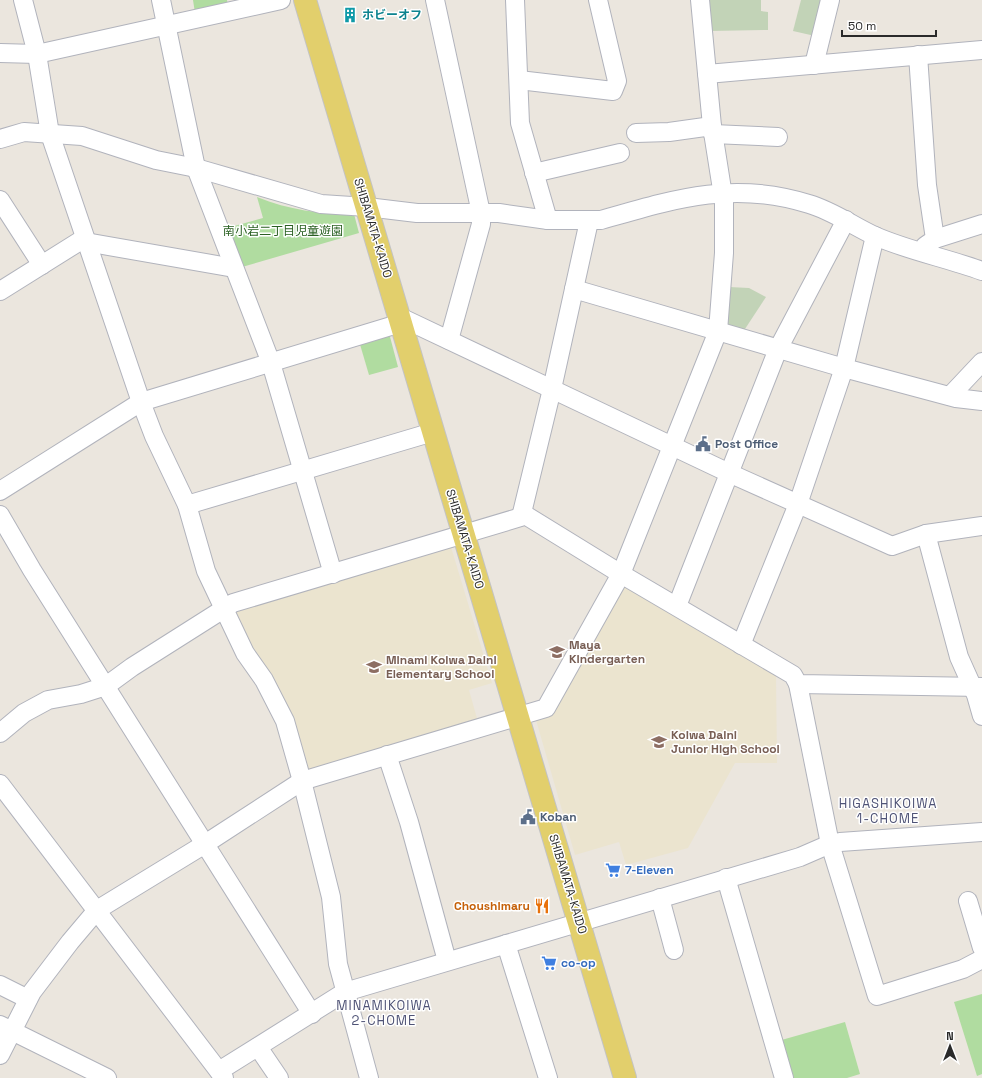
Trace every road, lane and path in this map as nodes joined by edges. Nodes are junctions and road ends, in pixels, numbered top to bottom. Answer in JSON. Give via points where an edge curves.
{"nodes":[{"id":1,"x":23,"y":0,"type":"edge"},
{"id":2,"x":161,"y":0,"type":"edge"},
{"id":3,"x":281,"y":0,"type":"edge"},
{"id":4,"x":305,"y":0,"type":"edge"},
{"id":5,"x":435,"y":0,"type":"edge"},
{"id":6,"x":515,"y":0,"type":"edge"},
{"id":7,"x":598,"y":0,"type":"edge"},
{"id":8,"x":700,"y":0,"type":"edge"},
{"id":9,"x":830,"y":0,"type":"edge"},
{"id":10,"x":166,"y":25,"type":"junction"},
{"id":11,"x":982,"y":50,"type":"edge"},
{"id":12,"x":0,"y":53,"type":"edge"},
{"id":13,"x":37,"y":54,"type":"junction"},
{"id":14,"x":918,"y":55,"type":"junction"},
{"id":15,"x":814,"y":65,"type":"junction"},
{"id":16,"x":707,"y":74,"type":"junction"},
{"id":17,"x":518,"y":80,"type":"junction"},
{"id":18,"x":712,"y":130,"type":"junction"},
{"id":19,"x":636,"y":133,"type":"dead end"},
{"id":20,"x":50,"y":134,"type":"junction"},
{"id":21,"x":778,"y":137,"type":"dead end"},
{"id":22,"x":0,"y":139,"type":"edge"},
{"id":23,"x":620,"y":153,"type":"dead end"},
{"id":24,"x":196,"y":168,"type":"junction"},
{"id":25,"x":534,"y":173,"type":"junction"},
{"id":26,"x":722,"y":193,"type":"junction"},
{"id":27,"x":0,"y":200,"type":"edge"},
{"id":28,"x":367,"y":207,"type":"junction"},
{"id":29,"x":480,"y":212,"type":"junction"},
{"id":30,"x":548,"y":220,"type":"junction"},
{"id":31,"x":846,"y":220,"type":"junction"},
{"id":32,"x":589,"y":221,"type":"junction"},
{"id":33,"x":982,"y":224,"type":"edge"},
{"id":34,"x":875,"y":236,"type":"junction"},
{"id":35,"x":88,"y":243,"type":"junction"},
{"id":36,"x":929,"y":245,"type":"junction"},
{"id":37,"x":42,"y":265,"type":"junction"},
{"id":38,"x":234,"y":268,"type":"junction"},
{"id":39,"x":982,"y":271,"type":"edge"},
{"id":40,"x":574,"y":289,"type":"junction"},
{"id":41,"x":0,"y":291,"type":"edge"},
{"id":42,"x":400,"y":320,"type":"junction"},
{"id":43,"x":718,"y":331,"type":"junction"},
{"id":44,"x":449,"y":340,"type":"junction"},
{"id":45,"x":778,"y":349,"type":"junction"},
{"id":46,"x":982,"y":362,"type":"edge"},
{"id":47,"x":271,"y":363,"type":"junction"},
{"id":48,"x":844,"y":368,"type":"junction"},
{"id":49,"x":552,"y":389,"type":"junction"},
{"id":50,"x":950,"y":396,"type":"junction"},
{"id":51,"x":982,"y":401,"type":"edge"},
{"id":52,"x":141,"y":402,"type":"junction"},
{"id":53,"x":433,"y":432,"type":"junction"},
{"id":54,"x":673,"y":445,"type":"junction"},
{"id":55,"x":304,"y":470,"type":"junction"},
{"id":56,"x":729,"y":473,"type":"junction"},
{"id":57,"x":0,"y":492,"type":"edge"},
{"id":58,"x":798,"y":504,"type":"junction"},
{"id":59,"x":187,"y":505,"type":"junction"},
{"id":60,"x":522,"y":513,"type":"junction"},
{"id":61,"x":0,"y":515,"type":"edge"},
{"id":62,"x":982,"y":526,"type":"edge"},
{"id":63,"x":926,"y":534,"type":"junction"},
{"id":64,"x":464,"y":535,"type":"junction"},
{"id":65,"x":333,"y":574,"type":"junction"},
{"id":66,"x":621,"y":574,"type":"junction"},
{"id":67,"x":676,"y":606,"type":"junction"},
{"id":68,"x":223,"y":608,"type":"junction"},
{"id":69,"x":741,"y":645,"type":"junction"},
{"id":70,"x":798,"y":684,"type":"junction"},
{"id":71,"x":106,"y":686,"type":"junction"},
{"id":72,"x":977,"y":687,"type":"edge"},
{"id":73,"x":517,"y":716,"type":"junction"},
{"id":74,"x":982,"y":716,"type":"edge"},
{"id":75,"x":0,"y":733,"type":"edge"},
{"id":76,"x":387,"y":755,"type":"junction"},
{"id":77,"x":302,"y":781,"type":"junction"},
{"id":78,"x":0,"y":784,"type":"edge"},
{"id":79,"x":982,"y":832,"type":"edge"},
{"id":80,"x":205,"y":844,"type":"junction"},
{"id":81,"x":830,"y":844,"type":"junction"},
{"id":82,"x":726,"y":878,"type":"junction"},
{"id":83,"x":660,"y":898,"type":"junction"},
{"id":84,"x":968,"y":901,"type":"dead end"},
{"id":85,"x":97,"y":910,"type":"junction"},
{"id":86,"x":580,"y":922,"type":"junction"},
{"id":87,"x":506,"y":944,"type":"junction"},
{"id":88,"x":982,"y":948,"type":"edge"},
{"id":89,"x":674,"y":950,"type":"dead end"},
{"id":90,"x":982,"y":959,"type":"edge"},
{"id":91,"x":447,"y":961,"type":"junction"},
{"id":92,"x":0,"y":985,"type":"edge"},
{"id":93,"x":346,"y":992,"type":"junction"},
{"id":94,"x":28,"y":999,"type":"junction"},
{"id":95,"x":312,"y":1014,"type":"junction"},
{"id":96,"x":6,"y":1028,"type":"edge"},
{"id":97,"x":258,"y":1047,"type":"junction"},
{"id":98,"x":0,"y":1055,"type":"edge"},
{"id":99,"x":221,"y":1075,"type":"edge"},
{"id":100,"x":107,"y":1078,"type":"edge"},
{"id":101,"x":279,"y":1078,"type":"edge"},
{"id":102,"x":369,"y":1078,"type":"edge"},
{"id":103,"x":548,"y":1078,"type":"edge"},
{"id":104,"x":625,"y":1078,"type":"edge"},
{"id":105,"x":784,"y":1078,"type":"edge"}],
"edges":[{"from":1,"to":13,"type":"street"},
{"from":2,"to":10,"type":"street"},
{"from":3,"to":10,"type":"street"},
{"from":4,"to":28,"type":"main road","name":"SHIBAMATA-KAIDO"},
{"from":5,"to":29,"type":"street"},
{"from":6,"to":17,"type":"street"},
{"from":7,"to":17,"type":"street","via":[[617,81],[612,91]]},
{"from":8,"to":16,"type":"street"},
{"from":9,"to":15,"type":"street"},
{"from":10,"to":13,"type":"street"},
{"from":10,"to":24,"type":"street"},
{"from":11,"to":14,"type":"street"},
{"from":12,"to":13,"type":"street"},
{"from":13,"to":20,"type":"street"},
{"from":14,"to":15,"type":"street"},
{"from":14,"to":36,"type":"street"},
{"from":15,"to":16,"type":"street"},
{"from":16,"to":18,"type":"street"},
{"from":17,"to":25,"type":"street","via":[[520,123]]},
{"from":18,"to":19,"type":"street"},
{"from":18,"to":21,"type":"street"},
{"from":18,"to":26,"type":"street"},
{"from":20,"to":22,"type":"street","via":[[24,132]]},
{"from":20,"to":24,"type":"street","via":[[82,136],[156,160]]},
{"from":20,"to":35,"type":"street"},
{"from":23,"to":25,"type":"street"},
{"from":24,"to":28,"type":"street","via":[[321,204]]},
{"from":24,"to":38,"type":"street"},
{"from":25,"to":30,"type":"street"},
{"from":26,"to":31,"type":"street","via":[[760,193],[810,204]]},
{"from":26,"to":32,"type":"street","via":[[672,200]]},
{"from":26,"to":43,"type":"street","via":[[724,253]]},
{"from":27,"to":37,"type":"street"},
{"from":28,"to":29,"type":"street","via":[[417,213]]},
{"from":28,"to":42,"type":"main road","name":"SHIBAMATA-KAIDO"},
{"from":29,"to":30,"type":"street","via":[[498,212]]},
{"from":29,"to":44,"type":"street","via":[[481,224]]},
{"from":30,"to":32,"type":"street"},
{"from":31,"to":34,"type":"street"},
{"from":31,"to":45,"type":"street"},
{"from":32,"to":40,"type":"street"},
{"from":33,"to":36,"type":"street"},
{"from":34,"to":36,"type":"street"},
{"from":34,"to":48,"type":"street"},
{"from":35,"to":37,"type":"street","via":[[80,241]]},
{"from":35,"to":38,"type":"street"},
{"from":35,"to":52,"type":"street"},
{"from":36,"to":39,"type":"street"},
{"from":37,"to":41,"type":"street"},
{"from":38,"to":47,"type":"street"},
{"from":40,"to":43,"type":"street"},
{"from":40,"to":49,"type":"street"},
{"from":42,"to":44,"type":"street"},
{"from":42,"to":47,"type":"street"},
{"from":42,"to":53,"type":"main road","name":"SHIBAMATA-KAIDO"},
{"from":43,"to":45,"type":"street"},
{"from":43,"to":54,"type":"street"},
{"from":44,"to":49,"type":"street"},
{"from":45,"to":48,"type":"street"},
{"from":45,"to":56,"type":"street"},
{"from":46,"to":50,"type":"street"},
{"from":47,"to":52,"type":"street"},
{"from":47,"to":55,"type":"street"},
{"from":48,"to":50,"type":"street"},
{"from":48,"to":58,"type":"street"},
{"from":49,"to":54,"type":"street"},
{"from":49,"to":60,"type":"street"},
{"from":50,"to":51,"type":"street"},
{"from":52,"to":57,"type":"street"},
{"from":52,"to":59,"type":"street"},
{"from":53,"to":55,"type":"street"},
{"from":53,"to":64,"type":"main road","name":"SHIBAMATA-KAIDO"},
{"from":54,"to":56,"type":"street"},
{"from":54,"to":66,"type":"street"},
{"from":55,"to":59,"type":"street"},
{"from":55,"to":65,"type":"street"},
{"from":56,"to":58,"type":"street"},
{"from":56,"to":67,"type":"street"},
{"from":58,"to":63,"type":"street","via":[[892,546]]},
{"from":58,"to":69,"type":"street"},
{"from":59,"to":68,"type":"street","via":[[206,571]]},
{"from":60,"to":64,"type":"street","via":[[521,517]]},
{"from":60,"to":66,"type":"street"},
{"from":61,"to":71,"type":"street"},
{"from":62,"to":63,"type":"street"},
{"from":63,"to":72,"type":"street","via":[[959,657]]},
{"from":64,"to":65,"type":"street"},
{"from":64,"to":73,"type":"main road","name":"SHIBAMATA-KAIDO"},
{"from":65,"to":68,"type":"street"},
{"from":66,"to":67,"type":"street"},
{"from":66,"to":73,"type":"street","via":[[546,708]]},
{"from":67,"to":69,"type":"street"},
{"from":68,"to":71,"type":"street","via":[[132,666]]},
{"from":68,"to":77,"type":"street","via":[[245,653],[264,680],[285,721]]},
{"from":69,"to":70,"type":"street","via":[[793,676]]},
{"from":70,"to":72,"type":"street"},
{"from":70,"to":81,"type":"street"},
{"from":71,"to":75,"type":"street","via":[[48,700],[24,712]]},
{"from":71,"to":80,"type":"street"},
{"from":72,"to":74,"type":"street"},
{"from":73,"to":76,"type":"street"},
{"from":73,"to":86,"type":"main road","name":"SHIBAMATA-KAIDO"},
{"from":76,"to":77,"type":"street"},
{"from":76,"to":91,"type":"street","via":[[409,822]]},
{"from":77,"to":80,"type":"street"},
{"from":77,"to":93,"type":"street","via":[[331,897],[338,964]]},
{"from":78,"to":85,"type":"street"},
{"from":79,"to":81,"type":"street"},
{"from":80,"to":85,"type":"street"},
{"from":80,"to":95,"type":"street"},
{"from":81,"to":82,"type":"street","via":[[805,855]]},
{"from":81,"to":90,"type":"street","via":[[877,996],[963,970]]},
{"from":82,"to":83,"type":"street"},
{"from":82,"to":105,"type":"street"},
{"from":83,"to":86,"type":"street"},
{"from":83,"to":89,"type":"street"},
{"from":84,"to":88,"type":"street"},
{"from":85,"to":94,"type":"street"},
{"from":85,"to":99,"type":"street"},
{"from":86,"to":87,"type":"street"},
{"from":86,"to":104,"type":"main road","name":"SHIBAMATA-KAIDO"},
{"from":87,"to":91,"type":"street"},
{"from":87,"to":103,"type":"street"},
{"from":91,"to":93,"type":"street"},
{"from":92,"to":94,"type":"street"},
{"from":93,"to":95,"type":"street"},
{"from":93,"to":102,"type":"street"},
{"from":94,"to":96,"type":"street"},
{"from":95,"to":97,"type":"street"},
{"from":96,"to":98,"type":"street"},
{"from":96,"to":100,"type":"street"},
{"from":97,"to":99,"type":"street"},
{"from":97,"to":101,"type":"street"}]}
